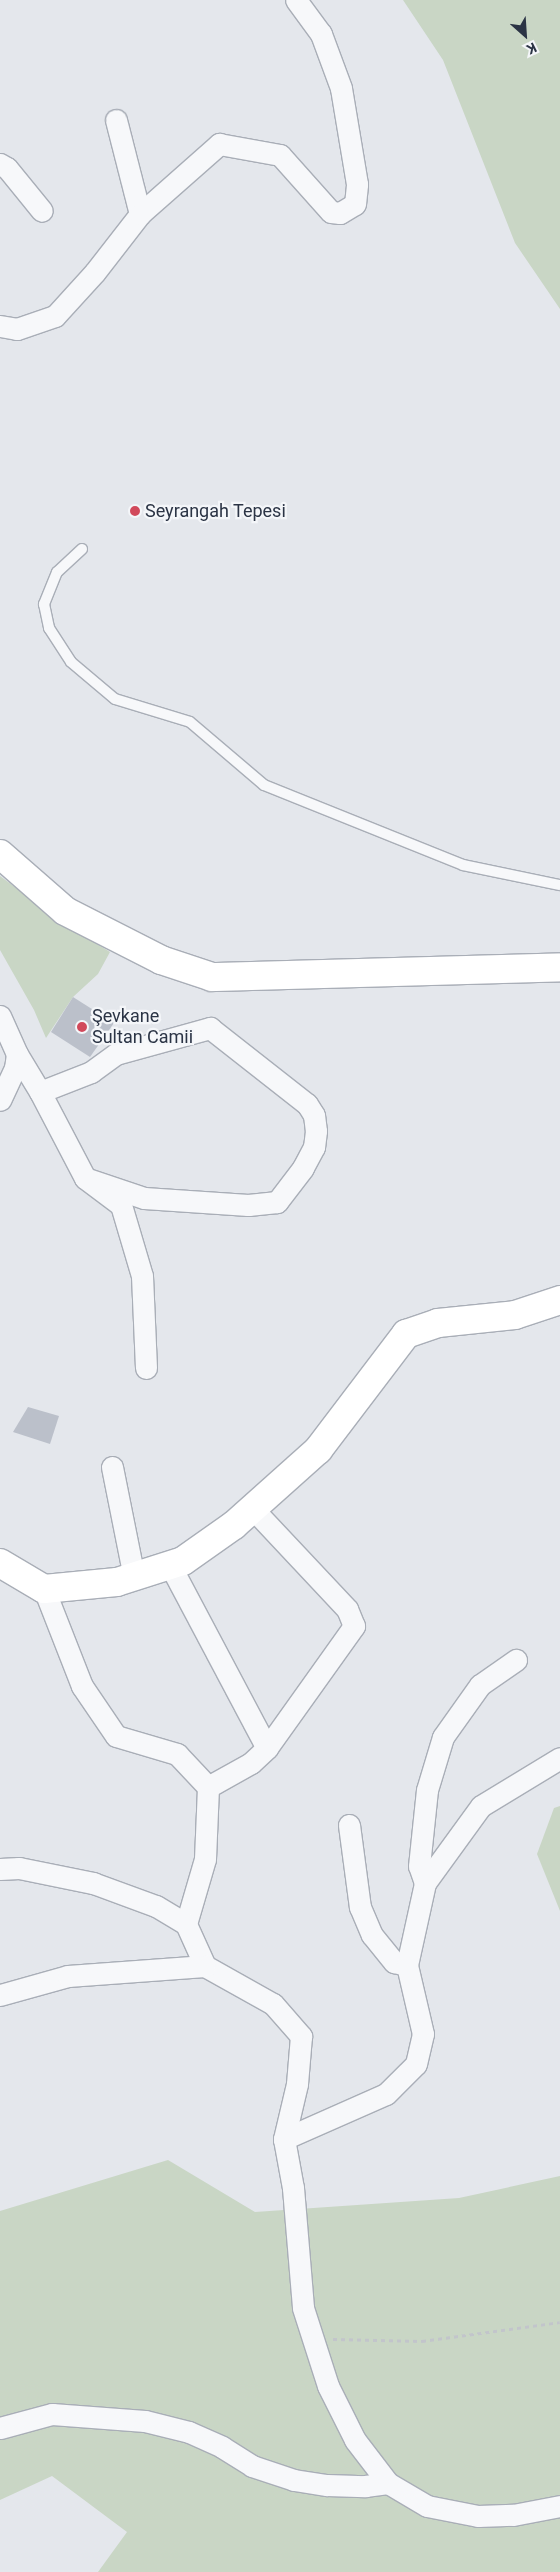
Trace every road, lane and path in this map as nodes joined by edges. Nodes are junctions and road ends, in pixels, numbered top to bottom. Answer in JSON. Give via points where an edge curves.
{"nodes":[{"id":1,"x":296,"y":0,"type":"edge"},
{"id":2,"x":116,"y":120,"type":"dead end"},
{"id":3,"x":0,"y":164,"type":"edge"},
{"id":4,"x":42,"y":211,"type":"dead end"},
{"id":5,"x":140,"y":214,"type":"junction"},
{"id":6,"x":6,"y":331,"type":"edge"},
{"id":7,"x":82,"y":548,"type":"dead end"},
{"id":8,"x":0,"y":854,"type":"edge"},
{"id":9,"x":560,"y":885,"type":"edge"},
{"id":10,"x":560,"y":967,"type":"edge"},
{"id":11,"x":0,"y":1016,"type":"edge"},
{"id":12,"x":17,"y":1054,"type":"junction"},
{"id":13,"x":40,"y":1092,"type":"junction"},
{"id":14,"x":0,"y":1100,"type":"edge"},
{"id":15,"x":85,"y":1178,"type":"junction"},
{"id":16,"x":560,"y":1300,"type":"edge"},
{"id":17,"x":146,"y":1368,"type":"dead end"},
{"id":18,"x":112,"y":1467,"type":"dead end"},
{"id":19,"x":253,"y":1509,"type":"junction"},
{"id":20,"x":0,"y":1563,"type":"edge"},
{"id":21,"x":170,"y":1566,"type":"junction"},
{"id":22,"x":134,"y":1577,"type":"junction"},
{"id":23,"x":44,"y":1589,"type":"junction"},
{"id":24,"x":516,"y":1660,"type":"dead end"},
{"id":25,"x":266,"y":1748,"type":"junction"},
{"id":26,"x":560,"y":1758,"type":"edge"},
{"id":27,"x":208,"y":1787,"type":"junction"},
{"id":28,"x":349,"y":1825,"type":"dead end"},
{"id":29,"x":0,"y":1869,"type":"edge"},
{"id":30,"x":425,"y":1883,"type":"junction"},
{"id":31,"x":186,"y":1924,"type":"junction"},
{"id":32,"x":407,"y":1965,"type":"junction"},
{"id":33,"x":205,"y":1966,"type":"junction"},
{"id":34,"x":0,"y":1995,"type":"edge"},
{"id":35,"x":284,"y":2139,"type":"junction"},
{"id":36,"x":560,"y":2322,"type":"edge"},
{"id":37,"x":313,"y":2338,"type":"junction"},
{"id":38,"x":0,"y":2428,"type":"edge"},
{"id":39,"x":388,"y":2482,"type":"junction"},
{"id":40,"x":560,"y":2506,"type":"edge"}],
"edges":[{"from":1,"to":5,"type":"street","via":[[321,34],[341,88],[357,184],[355,204],[340,213],[331,212],[280,155],[219,144]]},
{"from":2,"to":5,"type":"street"},
{"from":3,"to":4,"type":"street","via":[[7,168]]},
{"from":5,"to":6,"type":"street","via":[[95,272],[54,316]]},
{"from":7,"to":9,"type":"lane","via":[[58,572],[44,604],[49,628],[71,662],[115,699],[190,722],[264,785],[463,865]]},
{"from":8,"to":10,"type":"main road","via":[[65,911],[161,960],[212,977]]},
{"from":11,"to":12,"type":"street"},
{"from":12,"to":13,"type":"street"},
{"from":12,"to":14,"type":"street"},
{"from":13,"to":15,"type":"street"},
{"from":13,"to":15,"type":"street","via":[[91,1072],[116,1054],[210,1028],[307,1104],[314,1116],[314,1147],[303,1168],[277,1202],[248,1205],[144,1198]]},
{"from":15,"to":17,"type":"street","via":[[120,1205],[142,1276]]},
{"from":16,"to":19,"type":"main road","via":[[515,1315],[438,1323],[406,1334],[318,1450]]},
{"from":18,"to":22,"type":"street"},
{"from":19,"to":21,"type":"main road","via":[[234,1526],[183,1561]]},
{"from":19,"to":25,"type":"street","via":[[347,1609],[354,1626]]},
{"from":20,"to":23,"type":"main road"},
{"from":21,"to":22,"type":"main road"},
{"from":21,"to":25,"type":"street"},
{"from":22,"to":23,"type":"main road","via":[[117,1582]]},
{"from":23,"to":27,"type":"street","via":[[82,1686],[116,1736],[177,1754]]},
{"from":24,"to":30,"type":"street","via":[[480,1685],[443,1737],[427,1790],[419,1866]]},
{"from":25,"to":27,"type":"street","via":[[250,1763]]},
{"from":26,"to":30,"type":"street","via":[[481,1806]]},
{"from":27,"to":31,"type":"street","via":[[205,1859]]},
{"from":28,"to":32,"type":"street","via":[[360,1907],[372,1935],[394,1962]]},
{"from":29,"to":31,"type":"street","via":[[19,1868],[93,1883],[156,1906]]},
{"from":30,"to":32,"type":"street"},
{"from":31,"to":33,"type":"street"},
{"from":32,"to":35,"type":"street","via":[[423,2034],[416,2064],[386,2094]]},
{"from":33,"to":34,"type":"street","via":[[68,1976]]},
{"from":33,"to":35,"type":"street","via":[[273,2004],[301,2036],[297,2084]]},
{"from":35,"to":37,"type":"street","via":[[293,2188],[303,2308]]},
{"from":36,"to":37,"type":"path","via":[[422,2341]]},
{"from":37,"to":39,"type":"street","via":[[328,2386],[355,2440]]},
{"from":38,"to":39,"type":"street","via":[[52,2414],[145,2421],[189,2432],[252,2466],[294,2480],[365,2486]]},
{"from":39,"to":40,"type":"street","via":[[427,2506],[478,2516],[512,2515]]}]}
